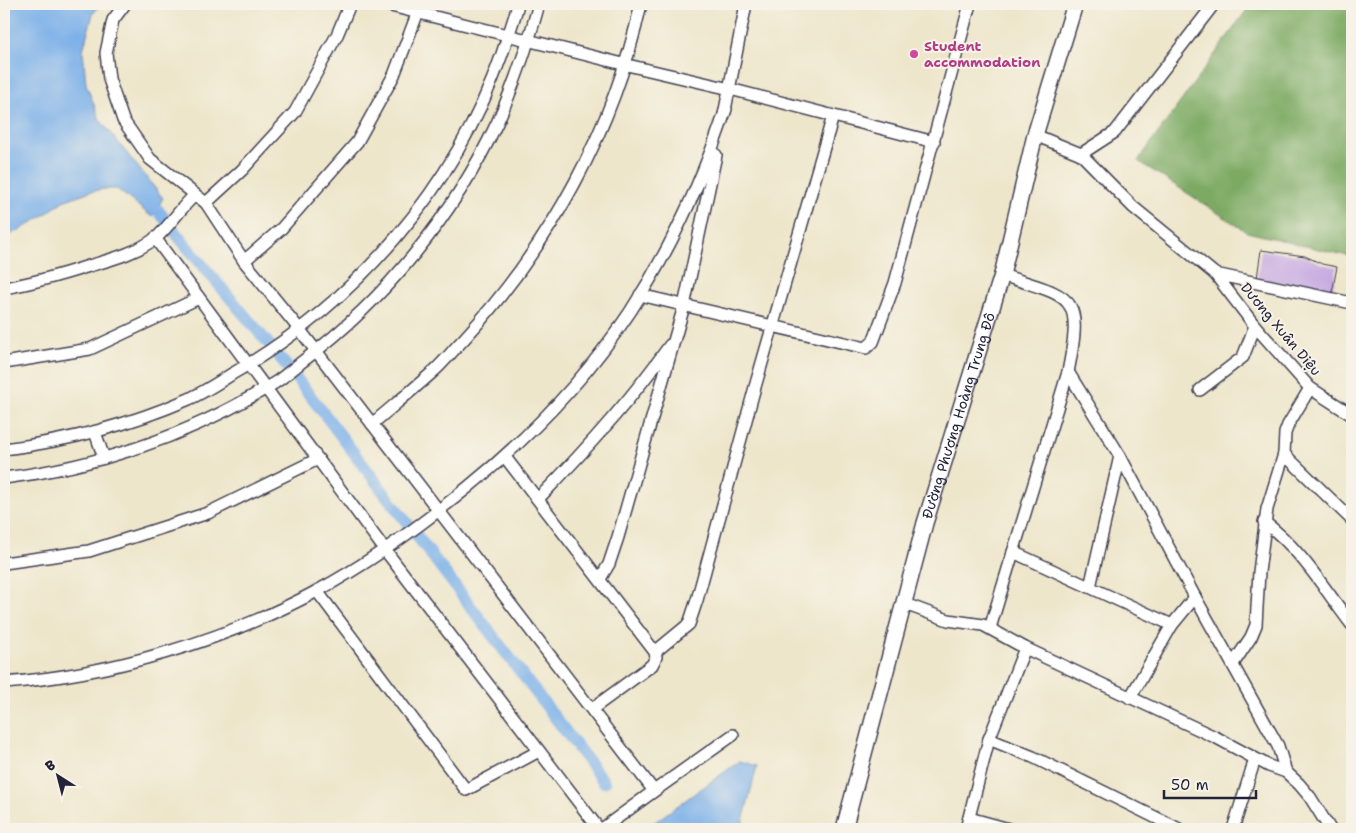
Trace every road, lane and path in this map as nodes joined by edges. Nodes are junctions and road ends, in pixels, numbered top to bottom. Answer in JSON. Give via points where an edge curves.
{"nodes":[{"id":1,"x":125,"y":4,"type":"edge"},
{"id":2,"x":350,"y":4,"type":"edge"},
{"id":3,"x":383,"y":4,"type":"edge"},
{"id":4,"x":518,"y":4,"type":"edge"},
{"id":5,"x":539,"y":4,"type":"edge"},
{"id":6,"x":641,"y":4,"type":"edge"},
{"id":7,"x":746,"y":4,"type":"edge"},
{"id":8,"x":970,"y":4,"type":"edge"},
{"id":9,"x":1075,"y":4,"type":"edge"},
{"id":10,"x":1214,"y":4,"type":"edge"},
{"id":11,"x":419,"y":8,"type":"edge"},
{"id":12,"x":508,"y":35,"type":"junction"},
{"id":13,"x":529,"y":39,"type":"junction"},
{"id":14,"x":624,"y":64,"type":"junction"},
{"id":15,"x":730,"y":89,"type":"junction"},
{"id":16,"x":726,"y":109,"type":"junction"},
{"id":17,"x":833,"y":116,"type":"junction"},
{"id":18,"x":1035,"y":135,"type":"junction"},
{"id":19,"x":934,"y":142,"type":"junction"},
{"id":20,"x":1080,"y":154,"type":"junction"},
{"id":21,"x":195,"y":195,"type":"junction"},
{"id":22,"x":206,"y":203,"type":"junction"},
{"id":23,"x":159,"y":235,"type":"junction"},
{"id":24,"x":244,"y":260,"type":"junction"},
{"id":25,"x":1215,"y":274,"type":"junction"},
{"id":26,"x":1002,"y":275,"type":"junction"},
{"id":27,"x":4,"y":288,"type":"edge"},
{"id":28,"x":640,"y":295,"type":"junction"},
{"id":29,"x":199,"y":298,"type":"junction"},
{"id":30,"x":1352,"y":303,"type":"edge"},
{"id":31,"x":684,"y":306,"type":"junction"},
{"id":32,"x":1255,"y":326,"type":"junction"},
{"id":33,"x":773,"y":327,"type":"junction"},
{"id":34,"x":300,"y":330,"type":"junction"},
{"id":35,"x":675,"y":338,"type":"junction"},
{"id":36,"x":317,"y":351,"type":"junction"},
{"id":37,"x":4,"y":363,"type":"edge"},
{"id":38,"x":249,"y":365,"type":"junction"},
{"id":39,"x":1068,"y":372,"type":"junction"},
{"id":40,"x":266,"y":388,"type":"junction"},
{"id":41,"x":1310,"y":388,"type":"junction"},
{"id":42,"x":1200,"y":390,"type":"dead end"},
{"id":43,"x":1352,"y":415,"type":"edge"},
{"id":44,"x":372,"y":424,"type":"junction"},
{"id":45,"x":95,"y":432,"type":"junction"},
{"id":46,"x":4,"y":449,"type":"edge"},
{"id":47,"x":1284,"y":454,"type":"junction"},
{"id":48,"x":1120,"y":456,"type":"junction"},
{"id":49,"x":505,"y":457,"type":"junction"},
{"id":50,"x":104,"y":458,"type":"junction"},
{"id":51,"x":318,"y":459,"type":"junction"},
{"id":52,"x":4,"y":478,"type":"edge"},
{"id":53,"x":538,"y":499,"type":"junction"},
{"id":54,"x":439,"y":511,"type":"junction"},
{"id":55,"x":1352,"y":520,"type":"edge"},
{"id":56,"x":1264,"y":522,"type":"junction"},
{"id":57,"x":390,"y":547,"type":"junction"},
{"id":58,"x":1013,"y":552,"type":"junction"},
{"id":59,"x":4,"y":563,"type":"edge"},
{"id":60,"x":600,"y":579,"type":"junction"},
{"id":61,"x":1090,"y":587,"type":"junction"},
{"id":62,"x":317,"y":591,"type":"junction"},
{"id":63,"x":1195,"y":597,"type":"junction"},
{"id":64,"x":905,"y":604,"type":"junction"},
{"id":65,"x":1172,"y":625,"type":"junction"},
{"id":66,"x":1352,"y":625,"type":"edge"},
{"id":67,"x":990,"y":628,"type":"junction"},
{"id":68,"x":1025,"y":648,"type":"junction"},
{"id":69,"x":655,"y":652,"type":"junction"},
{"id":70,"x":1233,"y":664,"type":"junction"},
{"id":71,"x":4,"y":683,"type":"edge"},
{"id":72,"x":1130,"y":698,"type":"junction"},
{"id":73,"x":592,"y":709,"type":"junction"},
{"id":74,"x":733,"y":735,"type":"dead end"},
{"id":75,"x":989,"y":740,"type":"junction"},
{"id":76,"x":539,"y":751,"type":"junction"},
{"id":77,"x":1256,"y":759,"type":"junction"},
{"id":78,"x":1286,"y":772,"type":"junction"},
{"id":79,"x":654,"y":791,"type":"junction"},
{"id":80,"x":968,"y":824,"type":"edge"},
{"id":81,"x":600,"y":829,"type":"edge"},
{"id":82,"x":844,"y":829,"type":"edge"},
{"id":83,"x":1008,"y":829,"type":"edge"},
{"id":84,"x":1179,"y":829,"type":"edge"},
{"id":85,"x":1233,"y":829,"type":"edge"},
{"id":86,"x":1330,"y":829,"type":"edge"}],
"edges":[{"from":1,"to":21,"type":"street","via":[[113,20],[106,53],[109,79],[123,120],[150,159]]},
{"from":2,"to":22,"type":"street","via":[[337,36],[295,112],[242,170]]},
{"from":3,"to":11,"type":"street"},
{"from":4,"to":12,"type":"street"},
{"from":5,"to":13,"type":"street"},
{"from":6,"to":14,"type":"street"},
{"from":7,"to":15,"type":"street"},
{"from":8,"to":19,"type":"street"},
{"from":9,"to":18,"type":"street","name":"Đường Phượng Hoàng Trung Đô"},
{"from":10,"to":20,"type":"street","via":[[1115,132]]},
{"from":11,"to":12,"type":"street"},
{"from":11,"to":24,"type":"street","via":[[394,75],[357,142],[281,229]]},
{"from":12,"to":13,"type":"street"},
{"from":12,"to":34,"type":"street","via":[[491,86],[456,155],[412,220],[360,278]]},
{"from":13,"to":14,"type":"street"},
{"from":13,"to":36,"type":"street","via":[[497,123],[462,187],[420,247],[377,295]]},
{"from":14,"to":15,"type":"street"},
{"from":14,"to":44,"type":"street","via":[[585,165],[543,238],[494,307],[436,369]]},
{"from":15,"to":16,"type":"street"},
{"from":15,"to":17,"type":"street"},
{"from":16,"to":28,"type":"street","via":[[685,215]]},
{"from":16,"to":31,"type":"street"},
{"from":17,"to":19,"type":"street"},
{"from":17,"to":33,"type":"street"},
{"from":18,"to":20,"type":"street"},
{"from":18,"to":26,"type":"street","name":"Đường Phượng Hoàng Trung Đô"},
{"from":19,"to":33,"type":"street","via":[[895,283],[873,342],[866,348]]},
{"from":20,"to":25,"type":"street","via":[[1133,207]]},
{"from":21,"to":22,"type":"street"},
{"from":21,"to":23,"type":"street"},
{"from":22,"to":24,"type":"street"},
{"from":23,"to":27,"type":"street","via":[[126,255],[40,281]]},
{"from":23,"to":29,"type":"street"},
{"from":24,"to":34,"type":"street"},
{"from":25,"to":30,"type":"street"},
{"from":25,"to":32,"type":"street","name":"Dương Xuân Diệu"},
{"from":26,"to":39,"type":"street","via":[[1054,292],[1071,305],[1076,325]]},
{"from":26,"to":64,"type":"street","name":"Đường Phượng Hoàng Trung Đô","via":[[925,523]]},
{"from":28,"to":31,"type":"street"},
{"from":28,"to":49,"type":"street","via":[[584,375]]},
{"from":29,"to":37,"type":"street","via":[[90,348]]},
{"from":29,"to":38,"type":"street"},
{"from":31,"to":33,"type":"street"},
{"from":31,"to":35,"type":"street"},
{"from":32,"to":41,"type":"street","name":"Dương Xuân Diệu"},
{"from":32,"to":42,"type":"street","via":[[1242,357]]},
{"from":33,"to":69,"type":"street","via":[[698,600],[689,624]]},
{"from":34,"to":36,"type":"street"},
{"from":34,"to":38,"type":"street"},
{"from":35,"to":53,"type":"street","via":[[620,409]]},
{"from":35,"to":60,"type":"street","via":[[618,537]]},
{"from":36,"to":40,"type":"street"},
{"from":36,"to":44,"type":"street"},
{"from":38,"to":40,"type":"street"},
{"from":38,"to":45,"type":"street","via":[[191,398],[120,426]]},
{"from":39,"to":48,"type":"street"},
{"from":39,"to":58,"type":"street"},
{"from":40,"to":50,"type":"street","via":[[184,430]]},
{"from":40,"to":51,"type":"street"},
{"from":41,"to":43,"type":"street","name":"Dương Xuân Diệu"},
{"from":41,"to":47,"type":"street","via":[[1288,425]]},
{"from":44,"to":54,"type":"street"},
{"from":45,"to":46,"type":"street","via":[[45,444]]},
{"from":45,"to":50,"type":"street"},
{"from":47,"to":55,"type":"street"},
{"from":47,"to":56,"type":"street"},
{"from":48,"to":61,"type":"street"},
{"from":48,"to":63,"type":"street"},
{"from":49,"to":53,"type":"street"},
{"from":49,"to":54,"type":"street"},
{"from":50,"to":52,"type":"street"},
{"from":51,"to":57,"type":"street"},
{"from":51,"to":59,"type":"street","via":[[208,513],[89,551]]},
{"from":53,"to":60,"type":"street"},
{"from":54,"to":57,"type":"street"},
{"from":54,"to":73,"type":"street"},
{"from":56,"to":66,"type":"street","via":[[1292,547]]},
{"from":56,"to":70,"type":"street","via":[[1256,625]]},
{"from":57,"to":62,"type":"street"},
{"from":57,"to":76,"type":"street"},
{"from":58,"to":61,"type":"street"},
{"from":58,"to":67,"type":"street"},
{"from":60,"to":69,"type":"street"},
{"from":61,"to":65,"type":"street"},
{"from":62,"to":71,"type":"street","via":[[243,626],[166,652],[87,672]]},
{"from":62,"to":76,"type":"street","via":[[466,790]]},
{"from":63,"to":65,"type":"street"},
{"from":63,"to":70,"type":"street"},
{"from":64,"to":67,"type":"street","via":[[948,620]]},
{"from":64,"to":82,"type":"street","name":"Đường Phượng Hoàng Trung Đô"},
{"from":65,"to":72,"type":"street"},
{"from":67,"to":68,"type":"street"},
{"from":68,"to":72,"type":"street"},
{"from":68,"to":75,"type":"street"},
{"from":69,"to":73,"type":"street","via":[[652,665]]},
{"from":70,"to":78,"type":"street","via":[[1278,746]]},
{"from":72,"to":77,"type":"street"},
{"from":73,"to":79,"type":"street"},
{"from":74,"to":79,"type":"street"},
{"from":75,"to":80,"type":"street"},
{"from":75,"to":84,"type":"street","via":[[1033,757]]},
{"from":76,"to":81,"type":"street"},
{"from":77,"to":78,"type":"street"},
{"from":77,"to":85,"type":"street"},
{"from":78,"to":86,"type":"street","via":[[1310,797]]},
{"from":79,"to":81,"type":"street"},
{"from":80,"to":83,"type":"street"}]}
